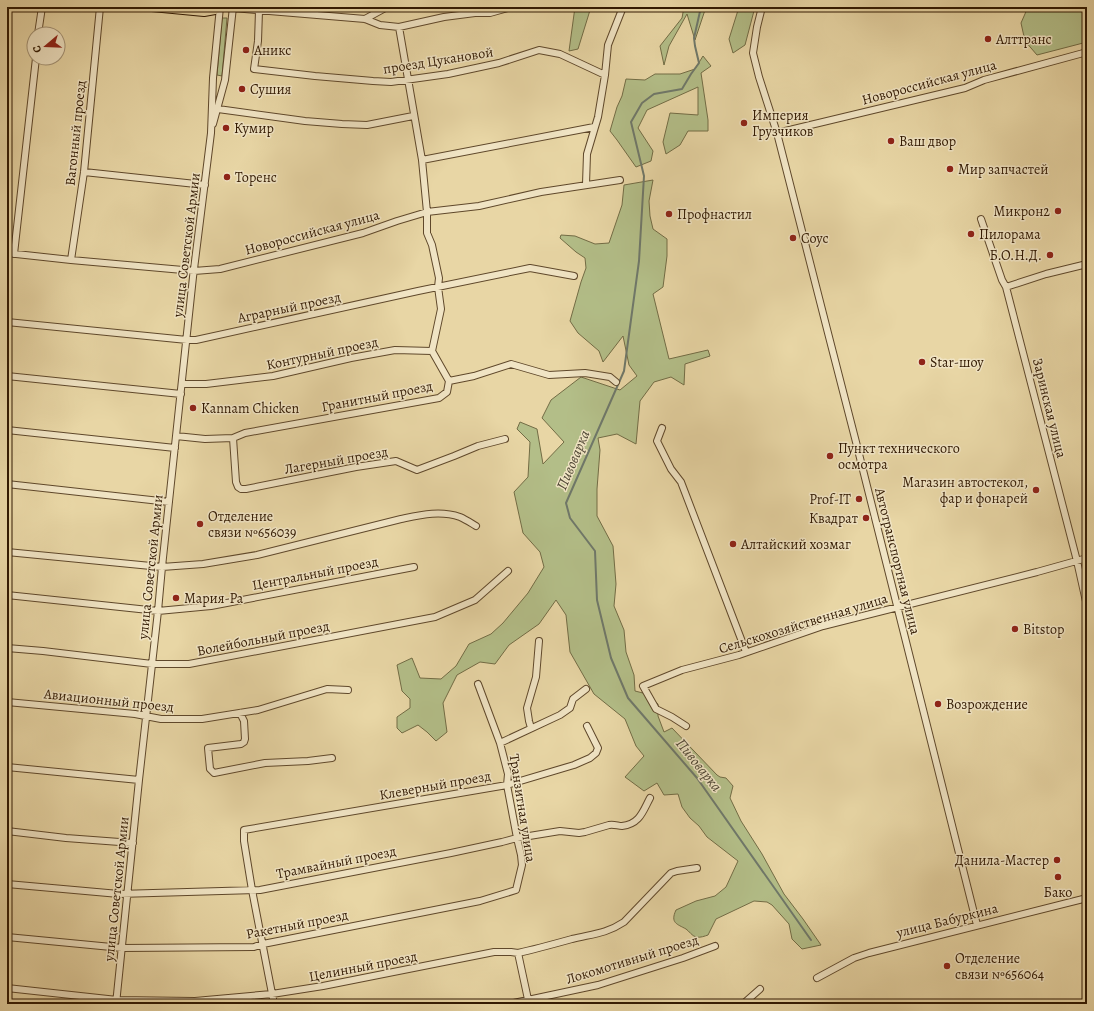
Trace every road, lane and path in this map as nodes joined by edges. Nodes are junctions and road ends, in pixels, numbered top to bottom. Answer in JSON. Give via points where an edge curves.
{"nodes":[{"id":1,"x":42,"y":7,"type":"edge"},
{"id":2,"x":100,"y":7,"type":"edge"},
{"id":3,"x":152,"y":7,"type":"edge"},
{"id":4,"x":220,"y":7,"type":"edge"},
{"id":5,"x":232,"y":7,"type":"edge"},
{"id":6,"x":387,"y":7,"type":"edge"},
{"id":7,"x":511,"y":7,"type":"edge"},
{"id":8,"x":624,"y":7,"type":"edge"},
{"id":9,"x":762,"y":7,"type":"edge"},
{"id":10,"x":259,"y":11,"type":"junction"},
{"id":11,"x":365,"y":19,"type":"junction"},
{"id":12,"x":39,"y":26,"type":"edge"},
{"id":13,"x":399,"y":27,"type":"junction"},
{"id":14,"x":1087,"y":52,"type":"edge"},
{"id":15,"x":35,"y":66,"type":"edge"},
{"id":16,"x":605,"y":75,"type":"junction"},
{"id":17,"x":408,"y":79,"type":"junction"},
{"id":18,"x":218,"y":110,"type":"junction"},
{"id":19,"x":413,"y":116,"type":"junction"},
{"id":20,"x":594,"y":127,"type":"junction"},
{"id":21,"x":210,"y":133,"type":"junction"},
{"id":22,"x":777,"y":133,"type":"junction"},
{"id":23,"x":422,"y":160,"type":"junction"},
{"id":24,"x":84,"y":172,"type":"junction"},
{"id":25,"x":620,"y":180,"type":"dead end"},
{"id":26,"x":586,"y":184,"type":"junction"},
{"id":27,"x":205,"y":186,"type":"junction"},
{"id":28,"x":427,"y":212,"type":"junction"},
{"id":29,"x":981,"y":219,"type":"dead end"},
{"id":30,"x":10,"y":253,"type":"edge"},
{"id":31,"x":71,"y":260,"type":"junction"},
{"id":32,"x":1087,"y":264,"type":"edge"},
{"id":33,"x":194,"y":271,"type":"junction"},
{"id":34,"x":574,"y":276,"type":"dead end"},
{"id":35,"x":438,"y":287,"type":"junction"},
{"id":36,"x":1006,"y":287,"type":"junction"},
{"id":37,"x":7,"y":322,"type":"edge"},
{"id":38,"x":187,"y":340,"type":"junction"},
{"id":39,"x":432,"y":351,"type":"junction"},
{"id":40,"x":7,"y":376,"type":"edge"},
{"id":41,"x":450,"y":381,"type":"junction"},
{"id":42,"x":616,"y":382,"type":"dead end"},
{"id":43,"x":182,"y":384,"type":"junction"},
{"id":44,"x":181,"y":394,"type":"junction"},
{"id":45,"x":662,"y":428,"type":"dead end"},
{"id":46,"x":7,"y":430,"type":"edge"},
{"id":47,"x":176,"y":436,"type":"junction"},
{"id":48,"x":233,"y":438,"type":"junction"},
{"id":49,"x":505,"y":439,"type":"dead end"},
{"id":50,"x":175,"y":448,"type":"junction"},
{"id":51,"x":7,"y":484,"type":"edge"},
{"id":52,"x":169,"y":502,"type":"junction"},
{"id":53,"x":476,"y":526,"type":"dead end"},
{"id":54,"x":7,"y":552,"type":"edge"},
{"id":55,"x":1087,"y":558,"type":"edge"},
{"id":56,"x":1077,"y":561,"type":"junction"},
{"id":57,"x":414,"y":566,"type":"dead end"},
{"id":58,"x":162,"y":567,"type":"junction"},
{"id":59,"x":508,"y":571,"type":"dead end"},
{"id":60,"x":7,"y":595,"type":"edge"},
{"id":61,"x":1087,"y":606,"type":"edge"},
{"id":62,"x":897,"y":607,"type":"junction"},
{"id":63,"x":158,"y":611,"type":"junction"},
{"id":64,"x":539,"y":640,"type":"dead end"},
{"id":65,"x":7,"y":648,"type":"edge"},
{"id":66,"x":746,"y":652,"type":"junction"},
{"id":67,"x":152,"y":664,"type":"junction"},
{"id":68,"x":478,"y":684,"type":"dead end"},
{"id":69,"x":586,"y":689,"type":"dead end"},
{"id":70,"x":348,"y":690,"type":"dead end"},
{"id":71,"x":7,"y":702,"type":"edge"},
{"id":72,"x":240,"y":713,"type":"junction"},
{"id":73,"x":146,"y":717,"type":"junction"},
{"id":74,"x":587,"y":726,"type":"dead end"},
{"id":75,"x":686,"y":726,"type":"dead end"},
{"id":76,"x":531,"y":728,"type":"junction"},
{"id":77,"x":500,"y":743,"type":"junction"},
{"id":78,"x":332,"y":758,"type":"dead end"},
{"id":79,"x":7,"y":767,"type":"edge"},
{"id":80,"x":139,"y":780,"type":"junction"},
{"id":81,"x":507,"y":785,"type":"junction"},
{"id":82,"x":650,"y":798,"type":"dead end"},
{"id":83,"x":7,"y":832,"type":"edge"},
{"id":84,"x":517,"y":838,"type":"junction"},
{"id":85,"x":133,"y":843,"type":"junction"},
{"id":86,"x":698,"y":868,"type":"dead end"},
{"id":87,"x":7,"y":884,"type":"edge"},
{"id":88,"x":252,"y":890,"type":"junction"},
{"id":89,"x":516,"y":890,"type":"joint"},
{"id":90,"x":127,"y":894,"type":"junction"},
{"id":91,"x":1087,"y":898,"type":"edge"},
{"id":92,"x":977,"y":925,"type":"junction"},
{"id":93,"x":7,"y":937,"type":"edge"},
{"id":94,"x":263,"y":944,"type":"junction"},
{"id":95,"x":715,"y":946,"type":"dead end"},
{"id":96,"x":122,"y":948,"type":"junction"},
{"id":97,"x":518,"y":953,"type":"junction"},
{"id":98,"x":817,"y":978,"type":"dead end"},
{"id":99,"x":7,"y":988,"type":"edge"},
{"id":100,"x":760,"y":989,"type":"dead end"},
{"id":101,"x":272,"y":994,"type":"junction"},
{"id":102,"x":117,"y":1002,"type":"edge"},
{"id":103,"x":529,"y":1002,"type":"edge"},
{"id":104,"x":274,"y":1004,"type":"edge"},
{"id":105,"x":509,"y":1004,"type":"edge"},
{"id":106,"x":743,"y":1004,"type":"edge"}],
"edges":[{"from":1,"to":12,"type":"street"},
{"from":2,"to":24,"type":"street","name":"Вагонный проезд"},
{"from":3,"to":4,"type":"main road","via":[[204,12]]},
{"from":4,"to":5,"type":"street"},
{"from":4,"to":21,"type":"street","name":"улица Советской Армии","via":[[212,78]]},
{"from":5,"to":10,"type":"street"},
{"from":5,"to":18,"type":"street","name":"улица Советской Армии","via":[[225,80]]},
{"from":6,"to":11,"type":"street"},
{"from":7,"to":13,"type":"street","via":[[490,13],[444,17]]},
{"from":8,"to":16,"type":"street","via":[[608,45]]},
{"from":9,"to":22,"type":"street","name":"Автотранспортная улица","via":[[756,27],[753,53]]},
{"from":10,"to":11,"type":"street"},
{"from":10,"to":17,"type":"street","name":"проезд Цукановой","via":[[254,69],[373,81],[391,82]]},
{"from":11,"to":13,"type":"street","via":[[380,25]]},
{"from":13,"to":17,"type":"street"},
{"from":14,"to":22,"type":"street","name":"Новороссийская улица","via":[[984,80],[966,88]]},
{"from":15,"to":30,"type":"street"},
{"from":16,"to":17,"type":"street","name":"проезд Цукановой","via":[[560,54],[539,50],[499,63],[448,74]]},
{"from":16,"to":20,"type":"street"},
{"from":17,"to":19,"type":"street"},
{"from":18,"to":19,"type":"street","via":[[305,121],[367,125]]},
{"from":18,"to":21,"type":"street","name":"улица Советской Армии"},
{"from":19,"to":23,"type":"street"},
{"from":20,"to":23,"type":"street"},
{"from":20,"to":26,"type":"street","via":[[588,154]]},
{"from":21,"to":27,"type":"street","name":"улица Советской Армии"},
{"from":22,"to":62,"type":"street","name":"Автотранспортная улица"},
{"from":23,"to":28,"type":"street"},
{"from":24,"to":27,"type":"street"},
{"from":24,"to":31,"type":"street","name":"Вагонный проезд"},
{"from":25,"to":26,"type":"street","name":"Новороссийская улица"},
{"from":26,"to":28,"type":"street","name":"Новороссийская улица","via":[[479,206]]},
{"from":27,"to":33,"type":"street","name":"улица Советской Армии"},
{"from":28,"to":33,"type":"street","name":"Новороссийская улица","via":[[356,235],[220,269]]},
{"from":28,"to":35,"type":"street","via":[[427,233],[439,278]]},
{"from":29,"to":36,"type":"street","name":"Заринская улица"},
{"from":30,"to":31,"type":"street","name":"Новороссийская улица"},
{"from":31,"to":33,"type":"street","name":"Новороссийская улица"},
{"from":32,"to":36,"type":"street"},
{"from":33,"to":38,"type":"street","name":"улица Советской Армии"},
{"from":34,"to":35,"type":"street","name":"Аграрный проезд","via":[[530,268]]},
{"from":35,"to":38,"type":"street","name":"Аграрный проезд"},
{"from":35,"to":39,"type":"street","via":[[441,309]]},
{"from":36,"to":56,"type":"street","name":"Заринская улица"},
{"from":37,"to":38,"type":"street","name":"Аграрный проезд"},
{"from":38,"to":43,"type":"street","name":"улица Советской Армии"},
{"from":39,"to":41,"type":"street"},
{"from":39,"to":43,"type":"street","name":"Контурный проезд","via":[[395,350],[273,376],[206,384]]},
{"from":40,"to":44,"type":"street"},
{"from":41,"to":42,"type":"street","name":"Гранитный проезд","via":[[511,364],[549,375],[585,373],[610,377]]},
{"from":41,"to":48,"type":"street","name":"Гранитный проезд","via":[[447,392],[439,398],[246,433]]},
{"from":43,"to":44,"type":"street","name":"улица Советской Армии"},
{"from":44,"to":47,"type":"street","name":"улица Советской Армии"},
{"from":45,"to":66,"type":"street","via":[[657,441],[681,482]]},
{"from":46,"to":50,"type":"street"},
{"from":47,"to":48,"type":"street","name":"Гранитный проезд"},
{"from":47,"to":50,"type":"street","name":"улица Советской Армии"},
{"from":48,"to":49,"type":"street","name":"Лагерный проезд","via":[[236,482],[241,489],[396,461],[420,469],[478,446]]},
{"from":50,"to":52,"type":"street","name":"улица Советской Армии"},
{"from":51,"to":52,"type":"street"},
{"from":52,"to":58,"type":"street","name":"улица Советской Армии"},
{"from":53,"to":58,"type":"street","via":[[460,517],[422,514],[257,555],[203,564]]},
{"from":54,"to":58,"type":"street"},
{"from":55,"to":56,"type":"street","name":"Сельскохозяйственная улица"},
{"from":56,"to":61,"type":"street","name":"Заринская улица"},
{"from":56,"to":62,"type":"street","name":"Сельскохозяйственная улица"},
{"from":57,"to":63,"type":"street","name":"Центральный проезд","via":[[211,606]]},
{"from":58,"to":63,"type":"street","name":"улица Советской Армии"},
{"from":59,"to":67,"type":"street","name":"Волейбольный проезд","via":[[475,600],[435,617],[189,664]]},
{"from":60,"to":63,"type":"street","name":"Центральный проезд"},
{"from":62,"to":66,"type":"street","name":"Сельскохозяйственная улица","via":[[823,626]]},
{"from":62,"to":92,"type":"street","name":"Автотранспортная улица"},
{"from":63,"to":67,"type":"street","name":"улица Советской Армии"},
{"from":64,"to":76,"type":"street","via":[[536,676],[526,708]]},
{"from":65,"to":67,"type":"street","name":"Волейбольный проезд"},
{"from":66,"to":75,"type":"street","name":"Сельскохозяйственная улица","via":[[682,670],[643,686],[656,709]]},
{"from":67,"to":73,"type":"street","name":"улица Советской Армии"},
{"from":68,"to":77,"type":"street","name":"Транзитная улица"},
{"from":69,"to":76,"type":"street","via":[[573,699],[570,708]]},
{"from":70,"to":72,"type":"street","name":"Авиационный проезд","via":[[327,689]]},
{"from":71,"to":73,"type":"street","name":"Авиационный проезд"},
{"from":72,"to":73,"type":"street","name":"Авиационный проезд","via":[[202,719],[161,720]]},
{"from":72,"to":78,"type":"street","via":[[244,721],[244,742],[208,748],[210,769],[214,773],[265,763]]},
{"from":73,"to":80,"type":"street","name":"улица Советской Армии"},
{"from":74,"to":81,"type":"street","name":"Клеверный проезд","via":[[598,748],[590,758]]},
{"from":76,"to":77,"type":"street"},
{"from":77,"to":81,"type":"street","name":"Транзитная улица","via":[[508,774]]},
{"from":79,"to":80,"type":"street"},
{"from":80,"to":85,"type":"street","name":"улица Советской Армии"},
{"from":81,"to":84,"type":"street","name":"Транзитная улица"},
{"from":81,"to":88,"type":"street","name":"Клеверный проезд","via":[[244,830]]},
{"from":82,"to":84,"type":"street","name":"Трамвайный проезд","via":[[639,820],[629,824],[614,824],[579,833],[560,831]]},
{"from":83,"to":85,"type":"street"},
{"from":84,"to":88,"type":"street","name":"Трамвайный проезд","via":[[451,853]]},
{"from":84,"to":89,"type":"street","name":"Транзитная улица","via":[[522,865]]},
{"from":85,"to":90,"type":"street","name":"улица Советской Армии"},
{"from":86,"to":97,"type":"street","name":"Целинный проезд","via":[[671,873],[624,922],[606,932]]},
{"from":87,"to":90,"type":"street","name":"Трамвайный проезд"},
{"from":88,"to":90,"type":"street","name":"Трамвайный проезд"},
{"from":88,"to":94,"type":"street"},
{"from":89,"to":94,"type":"street","name":"Ракетный проезд","via":[[480,901]]},
{"from":90,"to":96,"type":"street","name":"улица Советской Армии"},
{"from":91,"to":92,"type":"street","name":"улица Бабуркина"},
{"from":92,"to":98,"type":"street","name":"улица Бабуркина","via":[[869,952]]},
{"from":93,"to":96,"type":"street","name":"Ракетный проезд"},
{"from":94,"to":96,"type":"street","name":"Ракетный проезд","via":[[254,947]]},
{"from":94,"to":101,"type":"street"},
{"from":95,"to":103,"type":"street","name":"Локомотивный проезд","via":[[598,985]]},
{"from":96,"to":102,"type":"street","name":"улица Советской Армии"},
{"from":97,"to":101,"type":"street","name":"Целинный проезд","via":[[494,952]]},
{"from":97,"to":103,"type":"street"},
{"from":99,"to":102,"type":"street","name":"Целинный проезд"},
{"from":100,"to":106,"type":"street"},
{"from":101,"to":102,"type":"street","name":"Целинный проезд","via":[[195,1001]]},
{"from":101,"to":104,"type":"street"},
{"from":103,"to":105,"type":"street","name":"Локомотивный проезд"}]}
